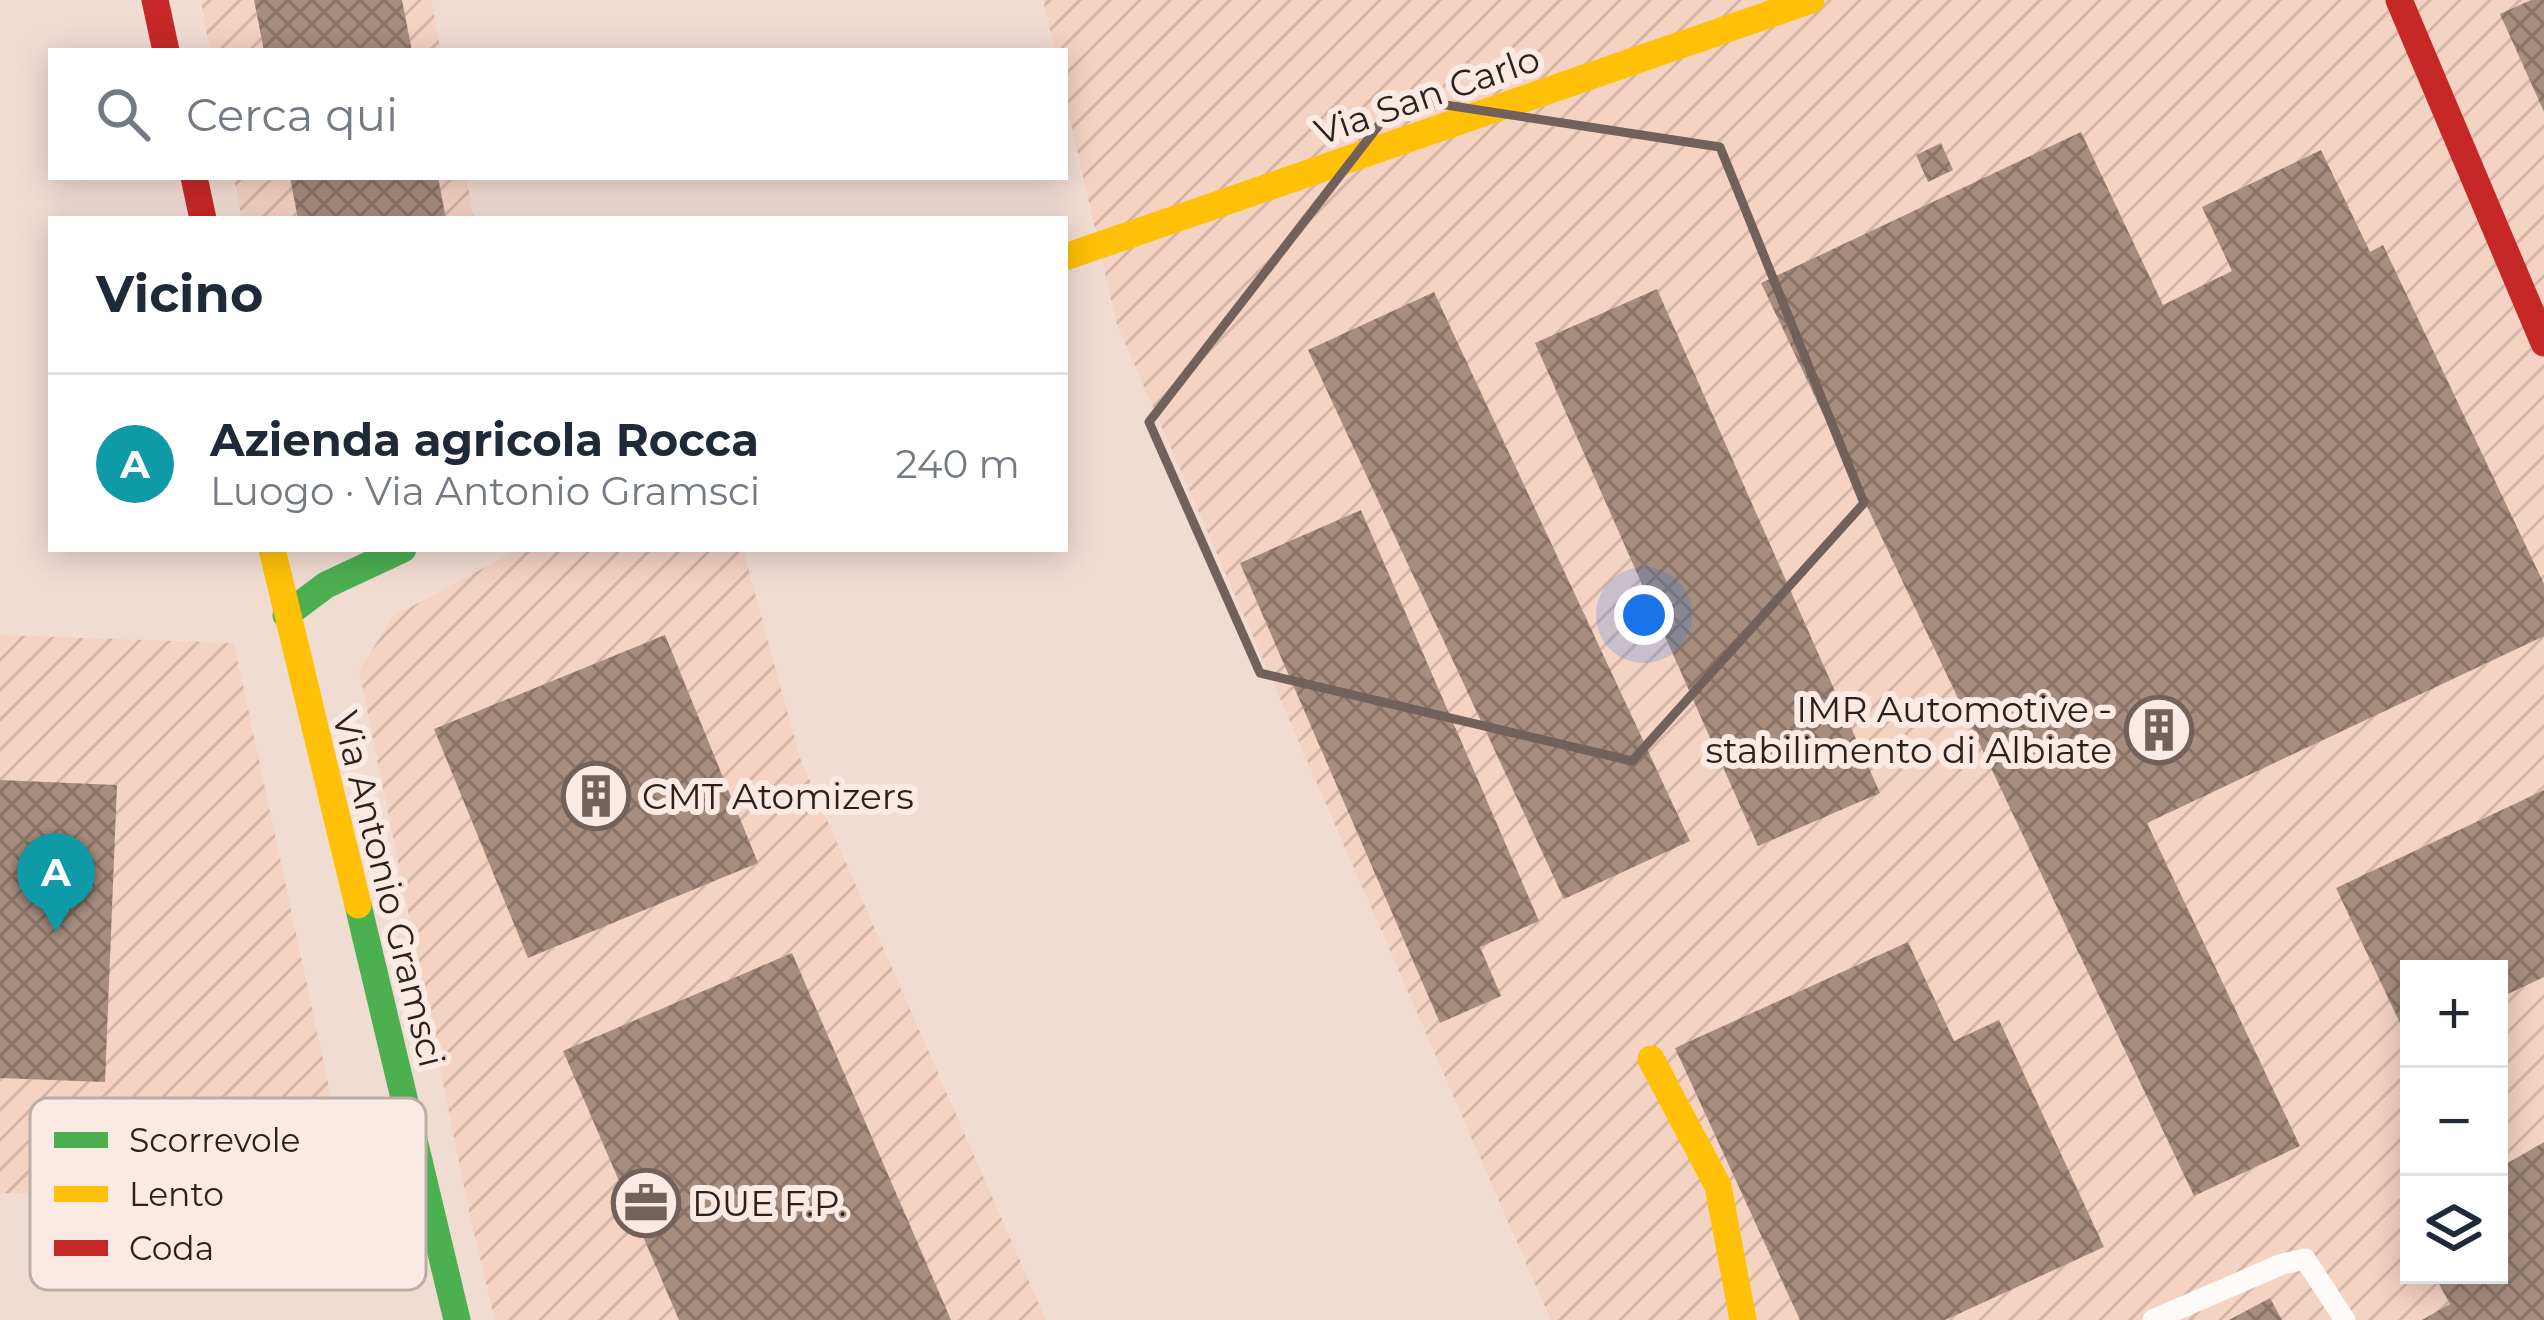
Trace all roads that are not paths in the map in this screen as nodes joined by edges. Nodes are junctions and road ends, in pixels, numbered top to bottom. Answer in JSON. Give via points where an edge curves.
{"nodes":[{"id":1,"x":155,"y":0,"type":"edge"},
{"id":2,"x":1811,"y":0,"type":"edge"},
{"id":3,"x":2399,"y":0,"type":"edge"},
{"id":4,"x":165,"y":48,"type":"edge"},
{"id":5,"x":195,"y":180,"type":"edge"},
{"id":6,"x":202,"y":216,"type":"edge"},
{"id":7,"x":1068,"y":256,"type":"edge"},
{"id":8,"x":2544,"y":343,"type":"edge"},
{"id":9,"x":273,"y":552,"type":"edge"},
{"id":10,"x":397,"y":552,"type":"edge"},
{"id":11,"x":286,"y":615,"type":"junction"},
{"id":12,"x":1651,"y":1059,"type":"dead end"},
{"id":13,"x":403,"y":1098,"type":"edge"},
{"id":14,"x":426,"y":1192,"type":"edge"},
{"id":15,"x":457,"y":1320,"type":"edge"},
{"id":16,"x":1743,"y":1320,"type":"edge"},
{"id":17,"x":2153,"y":1320,"type":"edge"},
{"id":18,"x":2345,"y":1320,"type":"edge"}],
"edges":[{"from":1,"to":4,"type":"street"},
{"from":2,"to":7,"type":"street","name":"Via San Carlo"},
{"from":3,"to":8,"type":"street"},
{"from":5,"to":6,"type":"street"},
{"from":9,"to":11,"type":"street","name":"Via Antonio Gramsci"},
{"from":10,"to":11,"type":"street"},
{"from":11,"to":13,"type":"street","name":"Via Antonio Gramsci"},
{"from":12,"to":16,"type":"street","via":[[1718,1186]]},
{"from":14,"to":15,"type":"street","name":"Via Antonio Gramsci"},
{"from":17,"to":18,"type":"lane","via":[[2306,1259]]}]}
